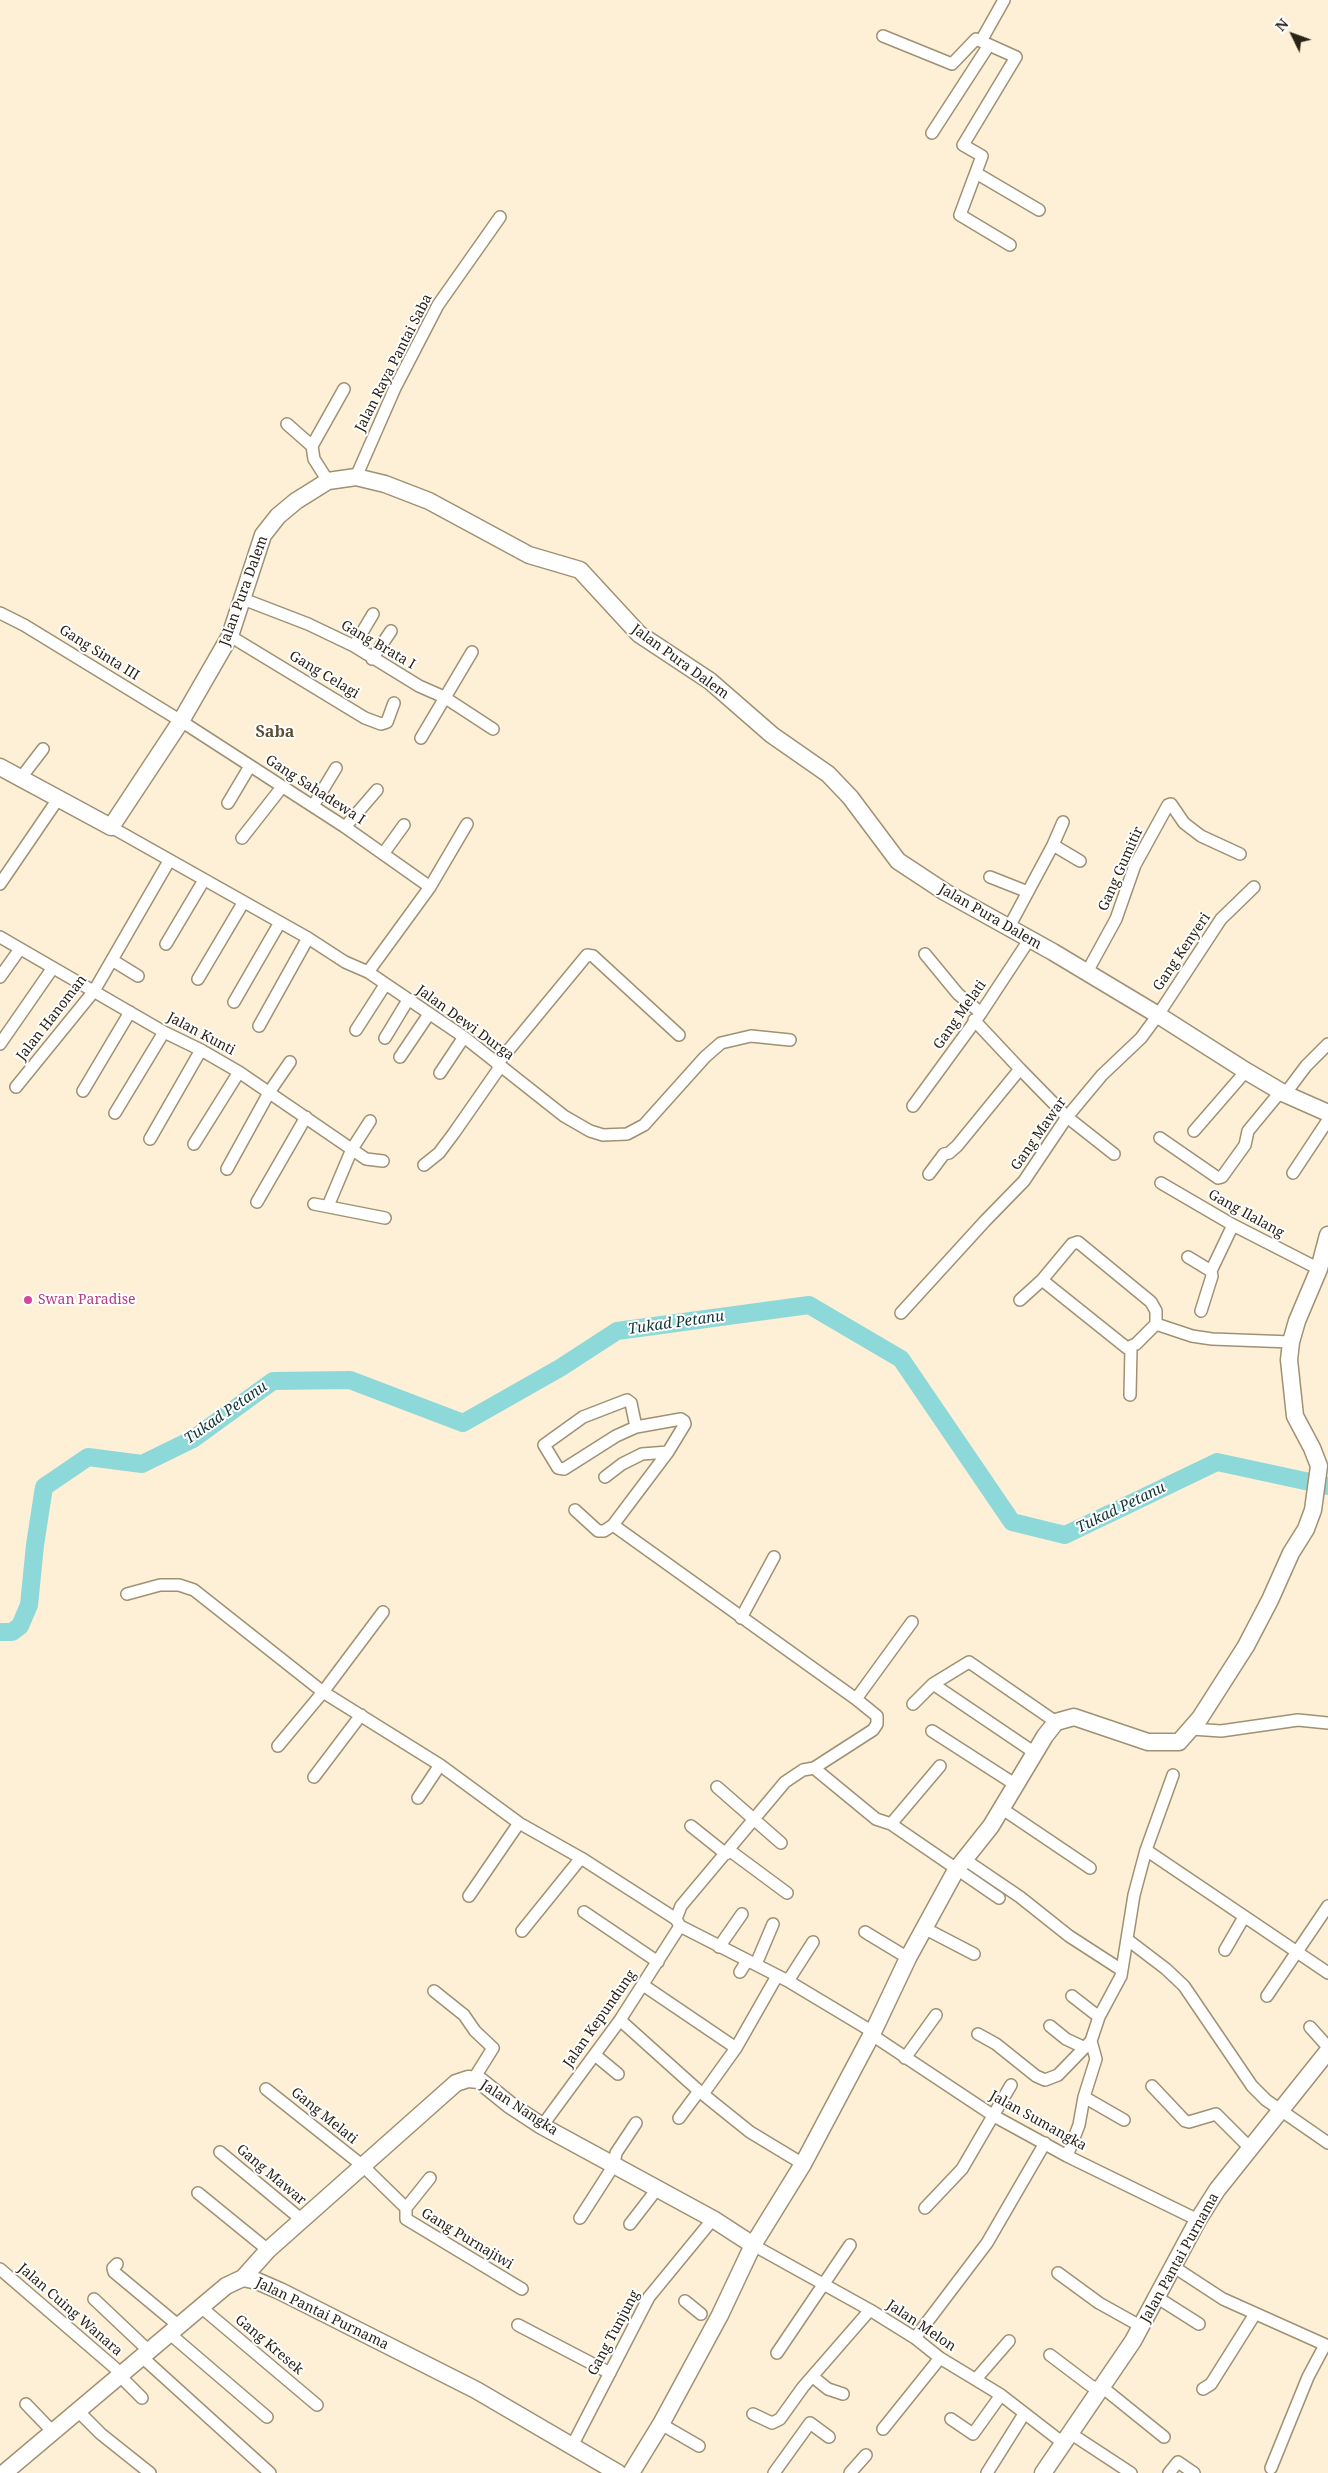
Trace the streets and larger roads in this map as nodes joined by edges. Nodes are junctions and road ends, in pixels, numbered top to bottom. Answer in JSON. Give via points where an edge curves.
{"nodes":[{"id":1,"x":1004,"y":0,"type":"edge"},
{"id":2,"x":883,"y":36,"type":"dead end"},
{"id":3,"x":985,"y":43,"type":"junction"},
{"id":4,"x":932,"y":133,"type":"dead end"},
{"id":5,"x":976,"y":173,"type":"junction"},
{"id":6,"x":1039,"y":210,"type":"dead end"},
{"id":7,"x":500,"y":218,"type":"dead end"},
{"id":8,"x":1010,"y":245,"type":"dead end"},
{"id":9,"x":344,"y":388,"type":"dead end"},
{"id":10,"x":287,"y":424,"type":"dead end"},
{"id":11,"x":312,"y":446,"type":"junction"},
{"id":12,"x":356,"y":477,"type":"junction"},
{"id":13,"x":328,"y":481,"type":"junction"},
{"id":14,"x":243,"y":599,"type":"junction"},
{"id":15,"x":0,"y":612,"type":"edge"},
{"id":16,"x":372,"y":614,"type":"dead end"},
{"id":17,"x":391,"y":631,"type":"dead end"},
{"id":18,"x":230,"y":636,"type":"junction"},
{"id":19,"x":354,"y":646,"type":"junction"},
{"id":20,"x":472,"y":652,"type":"dead end"},
{"id":21,"x":372,"y":659,"type":"junction"},
{"id":22,"x":444,"y":697,"type":"junction"},
{"id":23,"x":394,"y":703,"type":"dead end"},
{"id":24,"x":181,"y":721,"type":"junction"},
{"id":25,"x":493,"y":729,"type":"dead end"},
{"id":26,"x":421,"y":738,"type":"dead end"},
{"id":27,"x":43,"y":749,"type":"dead end"},
{"id":28,"x":250,"y":766,"type":"junction"},
{"id":29,"x":0,"y":767,"type":"edge"},
{"id":30,"x":336,"y":768,"type":"dead end"},
{"id":31,"x":20,"y":779,"type":"junction"},
{"id":32,"x":282,"y":788,"type":"junction"},
{"id":33,"x":378,"y":790,"type":"dead end"},
{"id":34,"x":58,"y":799,"type":"junction"},
{"id":35,"x":228,"y":803,"type":"dead end"},
{"id":36,"x":313,"y":806,"type":"junction"},
{"id":37,"x":1062,"y":822,"type":"dead end"},
{"id":38,"x":467,"y":824,"type":"dead end"},
{"id":39,"x":404,"y":825,"type":"dead end"},
{"id":40,"x":111,"y":827,"type":"junction"},
{"id":41,"x":345,"y":827,"type":"junction"},
{"id":42,"x":242,"y":838,"type":"dead end"},
{"id":43,"x":1053,"y":845,"type":"junction"},
{"id":44,"x":383,"y":854,"type":"junction"},
{"id":45,"x":1240,"y":854,"type":"dead end"},
{"id":46,"x":169,"y":861,"type":"junction"},
{"id":47,"x":1080,"y":861,"type":"dead end"},
{"id":48,"x":990,"y":877,"type":"dead end"},
{"id":49,"x":204,"y":880,"type":"junction"},
{"id":50,"x":0,"y":884,"type":"edge"},
{"id":51,"x":430,"y":887,"type":"junction"},
{"id":52,"x":1254,"y":887,"type":"dead end"},
{"id":53,"x":1028,"y":892,"type":"junction"},
{"id":54,"x":244,"y":903,"type":"junction"},
{"id":55,"x":279,"y":924,"type":"junction"},
{"id":56,"x":1008,"y":929,"type":"junction"},
{"id":57,"x":0,"y":937,"type":"edge"},
{"id":58,"x":308,"y":938,"type":"junction"},
{"id":59,"x":1029,"y":940,"type":"junction"},
{"id":60,"x":166,"y":944,"type":"dead end"},
{"id":61,"x":20,"y":949,"type":"junction"},
{"id":62,"x":925,"y":954,"type":"dead end"},
{"id":63,"x":112,"y":960,"type":"junction"},
{"id":64,"x":52,"y":969,"type":"junction"},
{"id":65,"x":368,"y":972,"type":"junction"},
{"id":66,"x":1087,"y":972,"type":"junction"},
{"id":67,"x":138,"y":976,"type":"dead end"},
{"id":68,"x":0,"y":977,"type":"edge"},
{"id":69,"x":198,"y":979,"type":"dead end"},
{"id":70,"x":385,"y":985,"type":"junction"},
{"id":71,"x":94,"y":991,"type":"junction"},
{"id":72,"x":408,"y":1000,"type":"junction"},
{"id":73,"x":234,"y":1002,"type":"dead end"},
{"id":74,"x":130,"y":1012,"type":"junction"},
{"id":75,"x":429,"y":1014,"type":"junction"},
{"id":76,"x":1158,"y":1015,"type":"junction"},
{"id":77,"x":978,"y":1016,"type":"junction"},
{"id":78,"x":259,"y":1026,"type":"dead end"},
{"id":79,"x":356,"y":1030,"type":"dead end"},
{"id":80,"x":164,"y":1032,"type":"junction"},
{"id":81,"x":679,"y":1035,"type":"dead end"},
{"id":82,"x":464,"y":1037,"type":"junction"},
{"id":83,"x":385,"y":1038,"type":"dead end"},
{"id":84,"x":790,"y":1040,"type":"dead end"},
{"id":85,"x":0,"y":1044,"type":"edge"},
{"id":86,"x":1328,"y":1044,"type":"edge"},
{"id":87,"x":201,"y":1050,"type":"junction"},
{"id":88,"x":400,"y":1057,"type":"dead end"},
{"id":89,"x":290,"y":1062,"type":"dead end"},
{"id":90,"x":498,"y":1065,"type":"junction"},
{"id":91,"x":1020,"y":1069,"type":"junction"},
{"id":92,"x":1246,"y":1071,"type":"junction"},
{"id":93,"x":239,"y":1072,"type":"junction"},
{"id":94,"x":440,"y":1073,"type":"dead end"},
{"id":95,"x":16,"y":1087,"type":"dead end"},
{"id":96,"x":83,"y":1091,"type":"dead end"},
{"id":97,"x":270,"y":1091,"type":"junction"},
{"id":98,"x":1283,"y":1092,"type":"junction"},
{"id":99,"x":913,"y":1106,"type":"dead end"},
{"id":100,"x":115,"y":1113,"type":"dead end"},
{"id":101,"x":1328,"y":1113,"type":"edge"},
{"id":102,"x":306,"y":1116,"type":"junction"},
{"id":103,"x":1067,"y":1117,"type":"junction"},
{"id":104,"x":1328,"y":1120,"type":"edge"},
{"id":105,"x":370,"y":1121,"type":"dead end"},
{"id":106,"x":1194,"y":1131,"type":"dead end"},
{"id":107,"x":1160,"y":1138,"type":"dead end"},
{"id":108,"x":150,"y":1140,"type":"dead end"},
{"id":109,"x":194,"y":1144,"type":"dead end"},
{"id":110,"x":352,"y":1149,"type":"junction"},
{"id":111,"x":1114,"y":1154,"type":"dead end"},
{"id":112,"x":382,"y":1161,"type":"dead end"},
{"id":113,"x":424,"y":1165,"type":"dead end"},
{"id":114,"x":227,"y":1169,"type":"dead end"},
{"id":115,"x":1293,"y":1173,"type":"dead end"},
{"id":116,"x":929,"y":1174,"type":"dead end"},
{"id":117,"x":1161,"y":1183,"type":"dead end"},
{"id":118,"x":257,"y":1202,"type":"dead end"},
{"id":119,"x":314,"y":1204,"type":"dead end"},
{"id":120,"x":328,"y":1206,"type":"junction"},
{"id":121,"x":385,"y":1218,"type":"dead end"},
{"id":122,"x":1233,"y":1225,"type":"junction"},
{"id":123,"x":1328,"y":1235,"type":"edge"},
{"id":124,"x":1188,"y":1256,"type":"dead end"},
{"id":125,"x":1319,"y":1270,"type":"junction"},
{"id":126,"x":1211,"y":1271,"type":"junction"},
{"id":127,"x":1042,"y":1280,"type":"junction"},
{"id":128,"x":1020,"y":1300,"type":"dead end"},
{"id":129,"x":1201,"y":1311,"type":"dead end"},
{"id":130,"x":901,"y":1313,"type":"dead end"},
{"id":131,"x":1156,"y":1324,"type":"junction"},
{"id":132,"x":1291,"y":1342,"type":"junction"},
{"id":133,"x":1131,"y":1348,"type":"junction"},
{"id":134,"x":1130,"y":1395,"type":"dead end"},
{"id":135,"x":636,"y":1427,"type":"junction"},
{"id":136,"x":668,"y":1452,"type":"junction"},
{"id":137,"x":605,"y":1478,"type":"dead end"},
{"id":138,"x":575,"y":1510,"type":"dead end"},
{"id":139,"x":612,"y":1525,"type":"junction"},
{"id":140,"x":774,"y":1557,"type":"dead end"},
{"id":141,"x":127,"y":1594,"type":"dead end"},
{"id":142,"x":383,"y":1612,"type":"dead end"},
{"id":143,"x":741,"y":1618,"type":"junction"},
{"id":144,"x":912,"y":1622,"type":"dead end"},
{"id":145,"x":933,"y":1684,"type":"junction"},
{"id":146,"x":323,"y":1692,"type":"junction"},
{"id":147,"x":856,"y":1699,"type":"junction"},
{"id":148,"x":913,"y":1704,"type":"dead end"},
{"id":149,"x":361,"y":1715,"type":"junction"},
{"id":150,"x":1056,"y":1722,"type":"junction"},
{"id":151,"x":1328,"y":1723,"type":"edge"},
{"id":152,"x":1192,"y":1729,"type":"junction"},
{"id":153,"x":932,"y":1731,"type":"dead end"},
{"id":154,"x":278,"y":1746,"type":"dead end"},
{"id":155,"x":1035,"y":1753,"type":"junction"},
{"id":156,"x":440,"y":1765,"type":"junction"},
{"id":157,"x":940,"y":1766,"type":"dead end"},
{"id":158,"x":814,"y":1768,"type":"junction"},
{"id":159,"x":1173,"y":1775,"type":"dead end"},
{"id":160,"x":314,"y":1778,"type":"dead end"},
{"id":161,"x":1016,"y":1785,"type":"junction"},
{"id":162,"x":717,"y":1787,"type":"dead end"},
{"id":163,"x":418,"y":1798,"type":"dead end"},
{"id":164,"x":1001,"y":1808,"type":"junction"},
{"id":165,"x":754,"y":1818,"type":"junction"},
{"id":166,"x":519,"y":1823,"type":"junction"},
{"id":167,"x":892,"y":1824,"type":"junction"},
{"id":168,"x":691,"y":1826,"type":"dead end"},
{"id":169,"x":782,"y":1843,"type":"dead end"},
{"id":170,"x":1146,"y":1850,"type":"junction"},
{"id":171,"x":728,"y":1852,"type":"junction"},
{"id":172,"x":581,"y":1858,"type":"junction"},
{"id":173,"x":960,"y":1864,"type":"junction"},
{"id":174,"x":1090,"y":1868,"type":"dead end"},
{"id":175,"x":787,"y":1894,"type":"dead end"},
{"id":176,"x":469,"y":1896,"type":"dead end"},
{"id":177,"x":999,"y":1898,"type":"dead end"},
{"id":178,"x":1328,"y":1906,"type":"edge"},
{"id":179,"x":584,"y":1912,"type":"dead end"},
{"id":180,"x":742,"y":1914,"type":"dead end"},
{"id":181,"x":1244,"y":1917,"type":"junction"},
{"id":182,"x":678,"y":1923,"type":"junction"},
{"id":183,"x":773,"y":1924,"type":"dead end"},
{"id":184,"x":924,"y":1928,"type":"junction"},
{"id":185,"x":522,"y":1931,"type":"dead end"},
{"id":186,"x":865,"y":1932,"type":"dead end"},
{"id":187,"x":1128,"y":1940,"type":"junction"},
{"id":188,"x":813,"y":1942,"type":"dead end"},
{"id":189,"x":718,"y":1947,"type":"junction"},
{"id":190,"x":1225,"y":1950,"type":"dead end"},
{"id":191,"x":1296,"y":1953,"type":"junction"},
{"id":192,"x":974,"y":1954,"type":"dead end"},
{"id":193,"x":908,"y":1958,"type":"junction"},
{"id":194,"x":658,"y":1962,"type":"junction"},
{"id":195,"x":751,"y":1963,"type":"junction"},
{"id":196,"x":1120,"y":1969,"type":"junction"},
{"id":197,"x":740,"y":1972,"type":"dead end"},
{"id":198,"x":1328,"y":1973,"type":"edge"},
{"id":199,"x":783,"y":1978,"type":"junction"},
{"id":200,"x":642,"y":1985,"type":"junction"},
{"id":201,"x":434,"y":1991,"type":"dead end"},
{"id":202,"x":1072,"y":1996,"type":"dead end"},
{"id":203,"x":1267,"y":1996,"type":"dead end"},
{"id":204,"x":936,"y":2015,"type":"dead end"},
{"id":205,"x":1099,"y":2017,"type":"junction"},
{"id":206,"x":620,"y":2020,"type":"junction"},
{"id":207,"x":1050,"y":2026,"type":"dead end"},
{"id":208,"x":1310,"y":2027,"type":"dead end"},
{"id":209,"x":872,"y":2033,"type":"junction"},
{"id":210,"x":978,"y":2034,"type":"dead end"},
{"id":211,"x":1087,"y":2044,"type":"junction"},
{"id":212,"x":736,"y":2048,"type":"junction"},
{"id":213,"x":1328,"y":2049,"type":"edge"},
{"id":214,"x":595,"y":2055,"type":"junction"},
{"id":215,"x":905,"y":2058,"type":"junction"},
{"id":216,"x":618,"y":2074,"type":"dead end"},
{"id":217,"x":1017,"y":2075,"type":"junction"},
{"id":218,"x":473,"y":2080,"type":"junction"},
{"id":219,"x":1152,"y":2086,"type":"dead end"},
{"id":220,"x":266,"y":2089,"type":"dead end"},
{"id":221,"x":701,"y":2093,"type":"junction"},
{"id":222,"x":1084,"y":2097,"type":"junction"},
{"id":223,"x":1279,"y":2110,"type":"junction"},
{"id":224,"x":994,"y":2116,"type":"junction"},
{"id":225,"x":678,"y":2118,"type":"dead end"},
{"id":226,"x":1124,"y":2120,"type":"dead end"},
{"id":227,"x":636,"y":2123,"type":"dead end"},
{"id":228,"x":542,"y":2126,"type":"junction"},
{"id":229,"x":1328,"y":2142,"type":"edge"},
{"id":230,"x":1044,"y":2143,"type":"junction"},
{"id":231,"x":1249,"y":2147,"type":"junction"},
{"id":232,"x":220,"y":2152,"type":"dead end"},
{"id":233,"x":1067,"y":2156,"type":"junction"},
{"id":234,"x":803,"y":2164,"type":"junction"},
{"id":235,"x":614,"y":2165,"type":"junction"},
{"id":236,"x":363,"y":2166,"type":"junction"},
{"id":237,"x":430,"y":2178,"type":"dead end"},
{"id":238,"x":657,"y":2189,"type":"junction"},
{"id":239,"x":198,"y":2193,"type":"dead end"},
{"id":240,"x":406,"y":2208,"type":"junction"},
{"id":241,"x":925,"y":2208,"type":"dead end"},
{"id":242,"x":580,"y":2218,"type":"dead end"},
{"id":243,"x":713,"y":2219,"type":"junction"},
{"id":244,"x":302,"y":2220,"type":"junction"},
{"id":245,"x":1198,"y":2220,"type":"junction"},
{"id":246,"x":630,"y":2224,"type":"dead end"},
{"id":247,"x":850,"y":2244,"type":"dead end"},
{"id":248,"x":753,"y":2245,"type":"junction"},
{"id":249,"x":268,"y":2250,"type":"junction"},
{"id":250,"x":117,"y":2264,"type":"dead end"},
{"id":251,"x":1174,"y":2267,"type":"junction"},
{"id":252,"x":0,"y":2269,"type":"edge"},
{"id":253,"x":1058,"y":2273,"type":"dead end"},
{"id":254,"x":243,"y":2278,"type":"junction"},
{"id":255,"x":823,"y":2284,"type":"junction"},
{"id":256,"x":522,"y":2289,"type":"dead end"},
{"id":257,"x":1158,"y":2298,"type":"junction"},
{"id":258,"x":94,"y":2299,"type":"dead end"},
{"id":259,"x":685,"y":2301,"type":"dead end"},
{"id":260,"x":202,"y":2308,"type":"junction"},
{"id":261,"x":870,"y":2310,"type":"junction"},
{"id":262,"x":701,"y":2314,"type":"dead end"},
{"id":263,"x":1255,"y":2314,"type":"junction"},
{"id":264,"x":1199,"y":2324,"type":"dead end"},
{"id":265,"x":518,"y":2325,"type":"dead end"},
{"id":266,"x":1142,"y":2327,"type":"junction"},
{"id":267,"x":174,"y":2330,"type":"junction"},
{"id":268,"x":915,"y":2338,"type":"junction"},
{"id":269,"x":1009,"y":2341,"type":"dead end"},
{"id":270,"x":1327,"y":2346,"type":"edge"},
{"id":271,"x":777,"y":2353,"type":"dead end"},
{"id":272,"x":145,"y":2354,"type":"junction"},
{"id":273,"x":1050,"y":2355,"type":"dead end"},
{"id":274,"x":940,"y":2358,"type":"junction"},
{"id":275,"x":610,"y":2373,"type":"junction"},
{"id":276,"x":120,"y":2375,"type":"junction"},
{"id":277,"x":813,"y":2377,"type":"junction"},
{"id":278,"x":976,"y":2378,"type":"junction"},
{"id":279,"x":1100,"y":2389,"type":"junction"},
{"id":280,"x":1203,"y":2389,"type":"dead end"},
{"id":281,"x":843,"y":2394,"type":"dead end"},
{"id":282,"x":1001,"y":2395,"type":"junction"},
{"id":283,"x":142,"y":2398,"type":"dead end"},
{"id":284,"x":26,"y":2404,"type":"dead end"},
{"id":285,"x":317,"y":2405,"type":"dead end"},
{"id":286,"x":78,"y":2411,"type":"junction"},
{"id":287,"x":753,"y":2414,"type":"dead end"},
{"id":288,"x":1024,"y":2414,"type":"junction"},
{"id":289,"x":267,"y":2417,"type":"dead end"},
{"id":290,"x":951,"y":2420,"type":"dead end"},
{"id":291,"x":661,"y":2424,"type":"junction"},
{"id":292,"x":883,"y":2428,"type":"dead end"},
{"id":293,"x":53,"y":2432,"type":"junction"},
{"id":294,"x":1164,"y":2437,"type":"dead end"},
{"id":295,"x":829,"y":2438,"type":"dead end"},
{"id":296,"x":1067,"y":2438,"type":"junction"},
{"id":297,"x":572,"y":2446,"type":"junction"},
{"id":298,"x":699,"y":2446,"type":"dead end"},
{"id":299,"x":866,"y":2455,"type":"dead end"},
{"id":300,"x":1271,"y":2468,"type":"dead end"},
{"id":301,"x":608,"y":2470,"type":"edge"},
{"id":302,"x":10,"y":2471,"type":"edge"},
{"id":303,"x":150,"y":2473,"type":"edge"},
{"id":304,"x":270,"y":2473,"type":"edge"},
{"id":305,"x":630,"y":2473,"type":"edge"},
{"id":306,"x":774,"y":2473,"type":"edge"},
{"id":307,"x":850,"y":2473,"type":"edge"},
{"id":308,"x":986,"y":2473,"type":"edge"},
{"id":309,"x":1043,"y":2473,"type":"edge"},
{"id":310,"x":1131,"y":2473,"type":"edge"},
{"id":311,"x":1169,"y":2473,"type":"edge"},
{"id":312,"x":1194,"y":2473,"type":"edge"}],
"edges":[{"from":1,"to":3,"type":"street"},
{"from":2,"to":3,"type":"street","via":[[952,64],[976,39]]},
{"from":3,"to":4,"type":"street"},
{"from":3,"to":5,"type":"street","via":[[1016,57],[963,145],[982,156]]},
{"from":5,"to":6,"type":"street"},
{"from":5,"to":8,"type":"street","via":[[960,215]]},
{"from":7,"to":12,"type":"street","name":"Jalan Raya Pantai Saba","via":[[438,305],[395,388]]},
{"from":9,"to":11,"type":"street"},
{"from":10,"to":11,"type":"street"},
{"from":11,"to":13,"type":"street","via":[[314,459]]},
{"from":12,"to":13,"type":"street","name":"Jalan Pura Dalem"},
{"from":12,"to":56,"type":"street","name":"Jalan Pura Dalem","via":[[399,488],[457,515],[520,551],[582,572],[639,634],[710,681],[772,735],[828,774],[850,797],[898,861]]},
{"from":13,"to":14,"type":"street","name":"Jalan Pura Dalem","via":[[296,501],[263,535]]},
{"from":14,"to":18,"type":"street","name":"Jalan Pura Dalem"},
{"from":14,"to":19,"type":"street","name":"Gang Brata I"},
{"from":15,"to":24,"type":"street","name":"Gang Sinta III"},
{"from":16,"to":19,"type":"street"},
{"from":17,"to":21,"type":"street"},
{"from":18,"to":23,"type":"street","name":"Gang Celagi","via":[[373,721],[385,724]]},
{"from":18,"to":24,"type":"street","name":"Jalan Pura Dalem"},
{"from":19,"to":21,"type":"street","name":"Gang Brata I"},
{"from":20,"to":22,"type":"street"},
{"from":21,"to":22,"type":"street","name":"Gang Brata I"},
{"from":22,"to":25,"type":"street","name":"Gang Brata I"},
{"from":22,"to":26,"type":"street"},
{"from":24,"to":28,"type":"street","name":"Gang Sahadewa I"},
{"from":24,"to":40,"type":"street","name":"Jalan Pura Dalem"},
{"from":27,"to":31,"type":"street"},
{"from":28,"to":32,"type":"street","name":"Gang Sahadewa I"},
{"from":28,"to":35,"type":"street"},
{"from":29,"to":31,"type":"street"},
{"from":30,"to":36,"type":"street"},
{"from":31,"to":34,"type":"street"},
{"from":32,"to":36,"type":"street","name":"Gang Sahadewa I"},
{"from":32,"to":42,"type":"street"},
{"from":33,"to":41,"type":"street"},
{"from":34,"to":40,"type":"street"},
{"from":34,"to":50,"type":"street"},
{"from":36,"to":41,"type":"street","name":"Gang Sahadewa I"},
{"from":37,"to":43,"type":"street"},
{"from":38,"to":51,"type":"street"},
{"from":39,"to":44,"type":"street"},
{"from":40,"to":46,"type":"street","name":"Jalan Dewi Durga"},
{"from":41,"to":44,"type":"street","name":"Gang Sahadewa I"},
{"from":43,"to":47,"type":"street"},
{"from":43,"to":53,"type":"street"},
{"from":44,"to":51,"type":"street","name":"Gang Sahadewa I"},
{"from":45,"to":66,"type":"street","name":"Gang Gumitir","via":[[1201,836],[1184,823],[1171,804],[1168,805],[1135,866],[1116,919]]},
{"from":46,"to":49,"type":"street","name":"Jalan Dewi Durga"},
{"from":46,"to":63,"type":"street","name":"Jalan Hanoman"},
{"from":48,"to":53,"type":"street"},
{"from":49,"to":54,"type":"street","name":"Jalan Dewi Durga"},
{"from":49,"to":60,"type":"street"},
{"from":51,"to":65,"type":"street"},
{"from":52,"to":76,"type":"street","name":"Gang Kenyeri","via":[[1221,919]]},
{"from":53,"to":56,"type":"street"},
{"from":54,"to":55,"type":"street","name":"Jalan Dewi Durga"},
{"from":54,"to":69,"type":"street"},
{"from":55,"to":58,"type":"street","name":"Jalan Dewi Durga"},
{"from":55,"to":73,"type":"street"},
{"from":56,"to":59,"type":"street","name":"Jalan Pura Dalem"},
{"from":57,"to":61,"type":"street","name":"Jalan Kunti"},
{"from":58,"to":65,"type":"street","name":"Jalan Dewi Durga","via":[[345,962]]},
{"from":58,"to":78,"type":"street"},
{"from":59,"to":66,"type":"street","name":"Jalan Pura Dalem"},
{"from":59,"to":77,"type":"street","name":"Gang Melati"},
{"from":61,"to":64,"type":"street","name":"Jalan Kunti"},
{"from":61,"to":68,"type":"street"},
{"from":62,"to":77,"type":"street"},
{"from":63,"to":67,"type":"street"},
{"from":63,"to":71,"type":"street","name":"Jalan Hanoman"},
{"from":64,"to":71,"type":"street","name":"Jalan Kunti"},
{"from":64,"to":85,"type":"street"},
{"from":65,"to":70,"type":"street","name":"Jalan Dewi Durga"},
{"from":66,"to":76,"type":"street","name":"Jalan Pura Dalem"},
{"from":70,"to":72,"type":"street","name":"Jalan Dewi Durga"},
{"from":70,"to":79,"type":"street"},
{"from":71,"to":74,"type":"street","name":"Jalan Kunti"},
{"from":71,"to":95,"type":"street","name":"Jalan Hanoman"},
{"from":72,"to":75,"type":"street","name":"Jalan Dewi Durga"},
{"from":72,"to":83,"type":"street"},
{"from":74,"to":80,"type":"street","name":"Jalan Kunti"},
{"from":74,"to":96,"type":"street"},
{"from":75,"to":82,"type":"street","name":"Jalan Dewi Durga"},
{"from":75,"to":88,"type":"street"},
{"from":76,"to":92,"type":"street","name":"Jalan Pura Dalem"},
{"from":76,"to":103,"type":"street","name":"Gang Mawar","via":[[1141,1038],[1102,1075]]},
{"from":77,"to":91,"type":"street"},
{"from":77,"to":99,"type":"street","name":"Gang Melati"},
{"from":80,"to":87,"type":"street","name":"Jalan Kunti"},
{"from":80,"to":100,"type":"street"},
{"from":81,"to":90,"type":"street","via":[[594,956],[587,955]]},
{"from":82,"to":90,"type":"street","name":"Jalan Dewi Durga"},
{"from":82,"to":94,"type":"street"},
{"from":84,"to":90,"type":"street","name":"Jalan Dewi Durga","via":[[750,1036],[721,1044],[644,1125],[618,1136],[603,1135],[578,1125]]},
{"from":86,"to":98,"type":"street"},
{"from":87,"to":93,"type":"street","name":"Jalan Kunti"},
{"from":87,"to":108,"type":"street"},
{"from":89,"to":97,"type":"street"},
{"from":90,"to":113,"type":"street","via":[[454,1133],[439,1153]]},
{"from":91,"to":103,"type":"street"},
{"from":91,"to":116,"type":"street","via":[[957,1146],[944,1154]]},
{"from":92,"to":98,"type":"street","name":"Jalan Pura Dalem"},
{"from":92,"to":106,"type":"street"},
{"from":93,"to":97,"type":"street","name":"Jalan Kunti"},
{"from":93,"to":109,"type":"street"},
{"from":97,"to":102,"type":"street","name":"Jalan Kunti"},
{"from":97,"to":114,"type":"street"},
{"from":98,"to":101,"type":"street","name":"Jalan Pura Dalem"},
{"from":98,"to":107,"type":"street","via":[[1248,1131],[1244,1145],[1222,1177],[1218,1178]]},
{"from":102,"to":110,"type":"street","name":"Jalan Kunti"},
{"from":102,"to":118,"type":"street"},
{"from":103,"to":111,"type":"street"},
{"from":103,"to":130,"type":"street","name":"Gang Mawar","via":[[1024,1181]]},
{"from":104,"to":115,"type":"street"},
{"from":105,"to":110,"type":"street"},
{"from":110,"to":112,"type":"street","name":"Jalan Kunti","via":[[366,1159]]},
{"from":110,"to":120,"type":"street"},
{"from":117,"to":122,"type":"street","name":"Gang Ilalang"},
{"from":119,"to":120,"type":"street"},
{"from":120,"to":121,"type":"street"},
{"from":122,"to":125,"type":"street","name":"Gang Ilalang"},
{"from":122,"to":126,"type":"street"},
{"from":123,"to":125,"type":"street"},
{"from":124,"to":126,"type":"street"},
{"from":125,"to":132,"type":"street"},
{"from":126,"to":129,"type":"street"},
{"from":127,"to":128,"type":"street"},
{"from":127,"to":131,"type":"street","via":[[1072,1244],[1081,1243],[1151,1302],[1156,1311]]},
{"from":127,"to":133,"type":"street","via":[[1120,1344]]},
{"from":131,"to":132,"type":"street","via":[[1212,1339]]},
{"from":131,"to":133,"type":"street"},
{"from":132,"to":152,"type":"street","via":[[1289,1376],[1295,1416],[1319,1466],[1313,1510],[1246,1646]]},
{"from":133,"to":134,"type":"street"},
{"from":135,"to":135,"type":"street","via":[[631,1403],[627,1400],[582,1417],[546,1442],[544,1448],[558,1468],[564,1469]]},
{"from":135,"to":136,"type":"street","via":[[682,1419],[685,1424]]},
{"from":136,"to":137,"type":"street","via":[[642,1454]]},
{"from":136,"to":139,"type":"street"},
{"from":138,"to":139,"type":"street","via":[[598,1531]]},
{"from":139,"to":143,"type":"street"},
{"from":140,"to":143,"type":"street"},
{"from":141,"to":146,"type":"street","name":"Jalan Sumangka","via":[[160,1585],[178,1585],[194,1590]]},
{"from":142,"to":146,"type":"street"},
{"from":143,"to":147,"type":"street"},
{"from":144,"to":147,"type":"street"},
{"from":145,"to":148,"type":"street"},
{"from":145,"to":150,"type":"street","via":[[969,1662]]},
{"from":145,"to":155,"type":"street"},
{"from":146,"to":149,"type":"street","name":"Jalan Sumangka"},
{"from":146,"to":154,"type":"street"},
{"from":147,"to":158,"type":"street","name":"Jalan Kepundung","via":[[874,1712],[878,1724]]},
{"from":149,"to":156,"type":"street","name":"Jalan Sumangka"},
{"from":149,"to":160,"type":"street"},
{"from":150,"to":152,"type":"street","via":[[1074,1718],[1148,1742],[1179,1742]]},
{"from":150,"to":155,"type":"street"},
{"from":151,"to":152,"type":"street","via":[[1298,1720],[1221,1731]]},
{"from":153,"to":161,"type":"street"},
{"from":155,"to":161,"type":"street"},
{"from":156,"to":163,"type":"street"},
{"from":156,"to":166,"type":"street","name":"Jalan Sumangka"},
{"from":157,"to":167,"type":"street"},
{"from":158,"to":165,"type":"street","name":"Jalan Kepundung","via":[[803,1770],[785,1782]]},
{"from":158,"to":167,"type":"street","via":[[876,1819]]},
{"from":159,"to":170,"type":"street"},
{"from":161,"to":164,"type":"street"},
{"from":162,"to":165,"type":"street"},
{"from":164,"to":173,"type":"street","via":[[986,1833]]},
{"from":164,"to":174,"type":"street"},
{"from":165,"to":169,"type":"street"},
{"from":165,"to":171,"type":"street","name":"Jalan Kepundung"},
{"from":166,"to":172,"type":"street","name":"Jalan Sumangka"},
{"from":166,"to":176,"type":"street"},
{"from":167,"to":173,"type":"street"},
{"from":168,"to":171,"type":"street"},
{"from":170,"to":181,"type":"street"},
{"from":170,"to":187,"type":"street","via":[[1134,1895]]},
{"from":171,"to":175,"type":"street"},
{"from":171,"to":182,"type":"street","name":"Jalan Kepundung","via":[[681,1906]]},
{"from":172,"to":182,"type":"street","name":"Jalan Sumangka"},
{"from":172,"to":185,"type":"street"},
{"from":173,"to":177,"type":"street"},
{"from":173,"to":184,"type":"street"},
{"from":173,"to":196,"type":"street","via":[[1020,1897],[1069,1936]]},
{"from":178,"to":191,"type":"street"},
{"from":179,"to":194,"type":"street"},
{"from":180,"to":189,"type":"street"},
{"from":181,"to":190,"type":"street"},
{"from":181,"to":191,"type":"street"},
{"from":182,"to":189,"type":"street","name":"Jalan Sumangka"},
{"from":182,"to":194,"type":"street","name":"Jalan Kepundung"},
{"from":183,"to":195,"type":"street"},
{"from":184,"to":192,"type":"street"},
{"from":184,"to":193,"type":"street"},
{"from":186,"to":193,"type":"street"},
{"from":187,"to":196,"type":"street"},
{"from":187,"to":223,"type":"street","via":[[1184,1986],[1252,2086]]},
{"from":188,"to":199,"type":"street"},
{"from":189,"to":195,"type":"street","name":"Jalan Sumangka"},
{"from":191,"to":198,"type":"street"},
{"from":191,"to":203,"type":"street"},
{"from":193,"to":209,"type":"street"},
{"from":194,"to":200,"type":"street","name":"Jalan Kepundung"},
{"from":195,"to":197,"type":"street"},
{"from":195,"to":199,"type":"street","name":"Jalan Sumangka"},
{"from":196,"to":205,"type":"street","via":[[1121,1976]]},
{"from":199,"to":209,"type":"street","name":"Jalan Sumangka"},
{"from":199,"to":212,"type":"street"},
{"from":200,"to":206,"type":"street","name":"Jalan Kepundung"},
{"from":200,"to":212,"type":"street"},
{"from":201,"to":218,"type":"street","via":[[464,2015],[493,2048]]},
{"from":202,"to":205,"type":"street"},
{"from":204,"to":215,"type":"street"},
{"from":205,"to":211,"type":"street"},
{"from":206,"to":214,"type":"street","name":"Jalan Kepundung"},
{"from":206,"to":221,"type":"street"},
{"from":207,"to":211,"type":"street","via":[[1066,2039]]},
{"from":208,"to":213,"type":"street"},
{"from":209,"to":215,"type":"street","name":"Jalan Sumangka"},
{"from":209,"to":234,"type":"street"},
{"from":210,"to":217,"type":"street","via":[[996,2044]]},
{"from":211,"to":217,"type":"street","via":[[1053,2079]]},
{"from":211,"to":222,"type":"street","via":[[1096,2059]]},
{"from":212,"to":221,"type":"street"},
{"from":213,"to":223,"type":"street","name":"Jalan Pantai Purnama"},
{"from":214,"to":216,"type":"street"},
{"from":214,"to":228,"type":"street","name":"Jalan Kepundung"},
{"from":215,"to":224,"type":"street","name":"Jalan Sumangka"},
{"from":217,"to":224,"type":"street"},
{"from":218,"to":228,"type":"street","name":"Jalan Nangka","via":[[479,2080]]},
{"from":218,"to":236,"type":"street","name":"Jalan Nangka","via":[[456,2084]]},
{"from":219,"to":231,"type":"street","via":[[1185,2121],[1216,2114]]},
{"from":220,"to":236,"type":"street","name":"Gang Melati"},
{"from":221,"to":225,"type":"street"},
{"from":221,"to":234,"type":"street","via":[[750,2132]]},
{"from":222,"to":226,"type":"street"},
{"from":222,"to":233,"type":"street","via":[[1079,2125]]},
{"from":223,"to":229,"type":"street"},
{"from":223,"to":231,"type":"street","name":"Jalan Pantai Purnama"},
{"from":224,"to":230,"type":"street","name":"Jalan Sumangka"},
{"from":224,"to":241,"type":"street","via":[[962,2169]]},
{"from":227,"to":235,"type":"street","via":[[616,2153]]},
{"from":228,"to":235,"type":"street","name":"Jalan Nangka"},
{"from":230,"to":233,"type":"street","name":"Jalan Sumangka"},
{"from":230,"to":268,"type":"street","via":[[986,2243]]},
{"from":231,"to":245,"type":"street","name":"Jalan Pantai Purnama"},
{"from":232,"to":244,"type":"street","name":"Gang Mawar"},
{"from":233,"to":245,"type":"street","name":"Jalan Sumangka"},
{"from":234,"to":248,"type":"street"},
{"from":235,"to":238,"type":"street","name":"Jalan Nangka"},
{"from":235,"to":242,"type":"street"},
{"from":236,"to":240,"type":"street","name":"Gang Purnajiwi"},
{"from":236,"to":244,"type":"street","name":"Jalan Nangka"},
{"from":237,"to":240,"type":"street"},
{"from":238,"to":243,"type":"street","name":"Jalan Nangka"},
{"from":238,"to":246,"type":"street"},
{"from":239,"to":249,"type":"street"},
{"from":240,"to":256,"type":"street","name":"Gang Purnajiwi","via":[[405,2216],[409,2221]]},
{"from":243,"to":248,"type":"street","name":"Jalan Nangka"},
{"from":243,"to":275,"type":"street","name":"Gang Tunjung","via":[[649,2297]]},
{"from":244,"to":249,"type":"street","name":"Jalan Nangka"},
{"from":245,"to":251,"type":"street","name":"Jalan Pantai Purnama"},
{"from":247,"to":255,"type":"street"},
{"from":248,"to":255,"type":"street","name":"Jalan Melon"},
{"from":248,"to":291,"type":"street","via":[[720,2315]]},
{"from":249,"to":254,"type":"street","name":"Jalan Nangka"},
{"from":250,"to":267,"type":"street","via":[[114,2272]]},
{"from":251,"to":257,"type":"street","name":"Jalan Pantai Purnama"},
{"from":251,"to":263,"type":"street","via":[[1223,2299]]},
{"from":252,"to":276,"type":"street","name":"Jalan Cuing Wanara"},
{"from":253,"to":266,"type":"street","via":[[1092,2298]]},
{"from":254,"to":260,"type":"street","name":"Jalan Pantai Purnama","via":[[226,2286]]},
{"from":254,"to":297,"type":"street","name":"Jalan Pantai Purnama","via":[[280,2292],[476,2390]]},
{"from":255,"to":261,"type":"street","name":"Jalan Melon"},
{"from":255,"to":271,"type":"street"},
{"from":257,"to":264,"type":"street"},
{"from":257,"to":266,"type":"street","name":"Jalan Pantai Purnama"},
{"from":258,"to":272,"type":"street"},
{"from":259,"to":262,"type":"street"},
{"from":260,"to":267,"type":"street","name":"Jalan Pantai Purnama"},
{"from":260,"to":285,"type":"street","name":"Gang Kresek"},
{"from":261,"to":268,"type":"street","name":"Jalan Melon"},
{"from":261,"to":277,"type":"street"},
{"from":263,"to":270,"type":"street"},
{"from":263,"to":280,"type":"street","via":[[1211,2384]]},
{"from":265,"to":275,"type":"street"},
{"from":266,"to":279,"type":"street","name":"Jalan Pantai Purnama"},
{"from":267,"to":272,"type":"street","name":"Jalan Pantai Purnama"},
{"from":267,"to":289,"type":"street"},
{"from":268,"to":274,"type":"street","name":"Jalan Melon"},
{"from":269,"to":278,"type":"street"},
{"from":270,"to":300,"type":"street","via":[[1308,2377]]},
{"from":272,"to":276,"type":"street","name":"Jalan Pantai Purnama"},
{"from":272,"to":304,"type":"street"},
{"from":273,"to":279,"type":"street","via":[[1091,2386]]},
{"from":274,"to":278,"type":"street","name":"Jalan Melon"},
{"from":274,"to":292,"type":"street"},
{"from":275,"to":297,"type":"street","name":"Gang Tunjung"},
{"from":276,"to":283,"type":"street","name":"Jalan Cuing Wanara"},
{"from":276,"to":286,"type":"street","name":"Jalan Pantai Purnama"},
{"from":277,"to":281,"type":"street","via":[[828,2389]]},
{"from":277,"to":287,"type":"street","via":[[776,2422]]},
{"from":278,"to":282,"type":"street","name":"Jalan Melon"},
{"from":279,"to":294,"type":"street"},
{"from":279,"to":296,"type":"street","name":"Jalan Pantai Purnama"},
{"from":282,"to":288,"type":"street","name":"Jalan Melon"},
{"from":282,"to":290,"type":"street","via":[[973,2434]]},
{"from":284,"to":293,"type":"street"},
{"from":286,"to":293,"type":"street","name":"Jalan Pantai Purnama"},
{"from":286,"to":303,"type":"street"},
{"from":288,"to":296,"type":"street","name":"Jalan Melon"},
{"from":288,"to":308,"type":"street"},
{"from":291,"to":298,"type":"street"},
{"from":291,"to":305,"type":"street"},
{"from":293,"to":302,"type":"street","name":"Jalan Pantai Purnama"},
{"from":295,"to":306,"type":"street","via":[[810,2423]]},
{"from":296,"to":309,"type":"street","name":"Jalan Pantai Purnama"},
{"from":296,"to":310,"type":"street","name":"Jalan Melon"},
{"from":297,"to":301,"type":"street","name":"Jalan Pantai Purnama"},
{"from":299,"to":307,"type":"street"},
{"from":311,"to":312,"type":"street","via":[[1178,2462]]}]}
